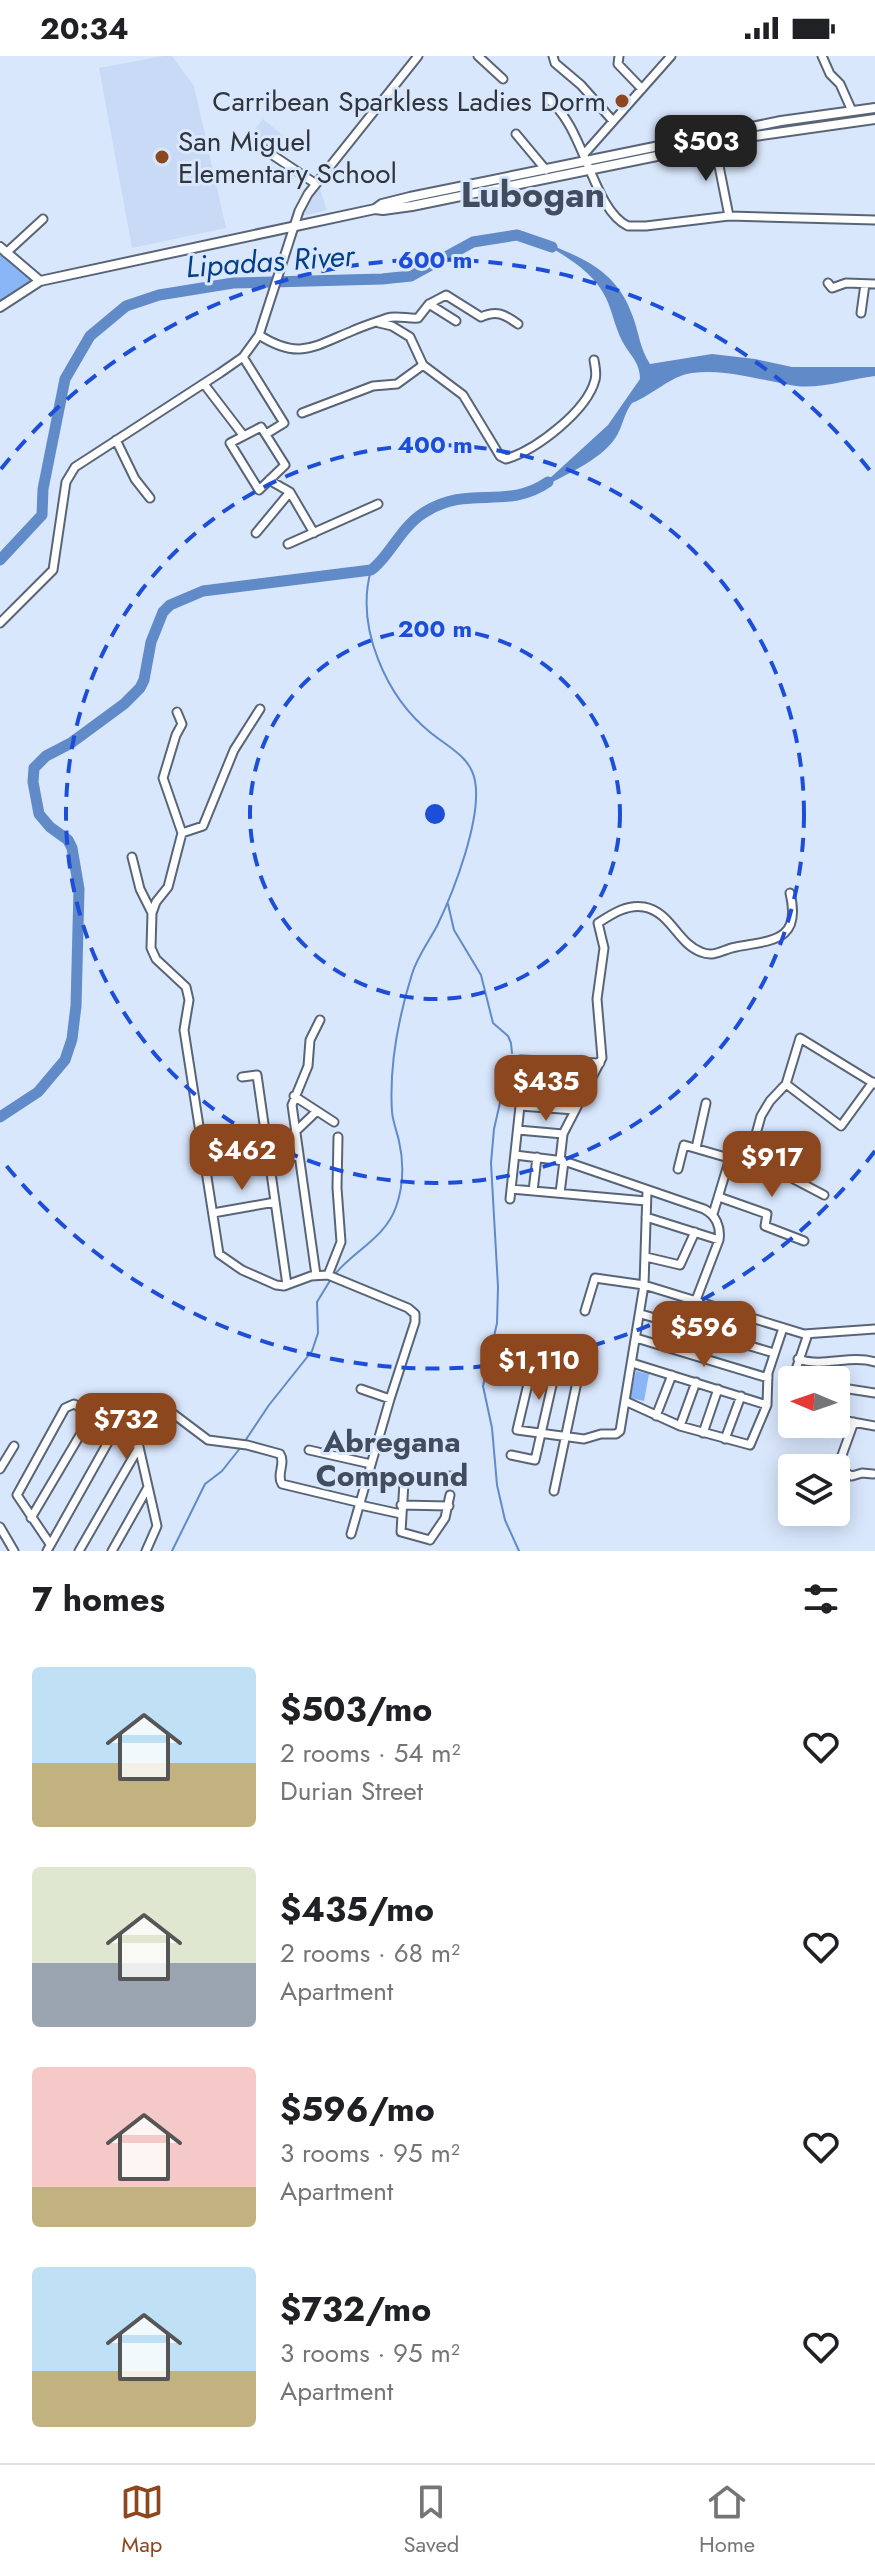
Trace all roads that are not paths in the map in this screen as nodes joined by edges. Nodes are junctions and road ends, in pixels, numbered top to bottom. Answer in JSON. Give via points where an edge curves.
{"nodes":[{"id":1,"x":418,"y":56,"type":"edge"},
{"id":2,"x":478,"y":56,"type":"edge"},
{"id":3,"x":553,"y":56,"type":"edge"},
{"id":4,"x":619,"y":56,"type":"edge"},
{"id":5,"x":671,"y":56,"type":"edge"},
{"id":6,"x":822,"y":56,"type":"edge"},
{"id":7,"x":503,"y":79,"type":"dead end"},
{"id":8,"x":642,"y":89,"type":"junction"},
{"id":9,"x":546,"y":98,"type":"dead end"},
{"id":10,"x":875,"y":108,"type":"edge"},
{"id":11,"x":852,"y":111,"type":"junction"},
{"id":12,"x":875,"y":119,"type":"edge"},
{"id":13,"x":613,"y":121,"type":"junction"},
{"id":14,"x":516,"y":134,"type":"dead end"},
{"id":15,"x":713,"y":140,"type":"junction"},
{"id":16,"x":265,"y":150,"type":"dead end"},
{"id":17,"x":587,"y":161,"type":"junction"},
{"id":18,"x":546,"y":170,"type":"junction"},
{"id":19,"x":316,"y":184,"type":"junction"},
{"id":20,"x":375,"y":209,"type":"junction"},
{"id":21,"x":729,"y":216,"type":"junction"},
{"id":22,"x":43,"y":219,"type":"dead end"},
{"id":23,"x":874,"y":219,"type":"edge"},
{"id":24,"x":294,"y":227,"type":"junction"},
{"id":25,"x":3,"y":250,"type":"edge"},
{"id":26,"x":40,"y":281,"type":"junction"},
{"id":27,"x":828,"y":283,"type":"dead end"},
{"id":28,"x":865,"y":284,"type":"junction"},
{"id":29,"x":875,"y":284,"type":"edge"},
{"id":30,"x":429,"y":304,"type":"junction"},
{"id":31,"x":0,"y":307,"type":"edge"},
{"id":32,"x":861,"y":313,"type":"dead end"},
{"id":33,"x":456,"y":321,"type":"dead end"},
{"id":34,"x":379,"y":323,"type":"junction"},
{"id":35,"x":518,"y":324,"type":"dead end"},
{"id":36,"x":259,"y":335,"type":"junction"},
{"id":37,"x":243,"y":357,"type":"junction"},
{"id":38,"x":594,"y":360,"type":"dead end"},
{"id":39,"x":423,"y":365,"type":"junction"},
{"id":40,"x":204,"y":384,"type":"junction"},
{"id":41,"x":302,"y":413,"type":"dead end"},
{"id":42,"x":266,"y":434,"type":"junction"},
{"id":43,"x":243,"y":435,"type":"junction"},
{"id":44,"x":116,"y":440,"type":"junction"},
{"id":45,"x":269,"y":480,"type":"junction"},
{"id":46,"x":290,"y":492,"type":"junction"},
{"id":47,"x":150,"y":498,"type":"dead end"},
{"id":48,"x":378,"y":504,"type":"dead end"},
{"id":49,"x":256,"y":533,"type":"dead end"},
{"id":50,"x":314,"y":533,"type":"junction"},
{"id":51,"x":288,"y":544,"type":"dead end"},
{"id":52,"x":0,"y":623,"type":"edge"},
{"id":53,"x":260,"y":709,"type":"dead end"},
{"id":54,"x":177,"y":712,"type":"dead end"},
{"id":55,"x":182,"y":833,"type":"junction"},
{"id":56,"x":132,"y":857,"type":"dead end"},
{"id":57,"x":790,"y":893,"type":"dead end"},
{"id":58,"x":152,"y":913,"type":"junction"},
{"id":59,"x":320,"y":1020,"type":"dead end"},
{"id":60,"x":600,"y":1063,"type":"junction"},
{"id":61,"x":242,"y":1077,"type":"dead end"},
{"id":62,"x":874,"y":1083,"type":"edge"},
{"id":63,"x":520,"y":1084,"type":"junction"},
{"id":64,"x":786,"y":1084,"type":"junction"},
{"id":65,"x":587,"y":1087,"type":"junction"},
{"id":66,"x":294,"y":1096,"type":"junction"},
{"id":67,"x":706,"y":1103,"type":"dead end"},
{"id":68,"x":520,"y":1106,"type":"junction"},
{"id":69,"x":575,"y":1110,"type":"junction"},
{"id":70,"x":317,"y":1111,"type":"junction"},
{"id":71,"x":334,"y":1122,"type":"dead end"},
{"id":72,"x":518,"y":1130,"type":"junction"},
{"id":73,"x":295,"y":1132,"type":"junction"},
{"id":74,"x":563,"y":1134,"type":"junction"},
{"id":75,"x":338,"y":1137,"type":"dead end"},
{"id":76,"x":696,"y":1148,"type":"junction"},
{"id":77,"x":269,"y":1155,"type":"junction"},
{"id":78,"x":515,"y":1155,"type":"junction"},
{"id":79,"x":299,"y":1156,"type":"junction"},
{"id":80,"x":537,"y":1157,"type":"junction"},
{"id":81,"x":730,"y":1158,"type":"junction"},
{"id":82,"x":205,"y":1161,"type":"junction"},
{"id":83,"x":562,"y":1161,"type":"junction"},
{"id":84,"x":748,"y":1163,"type":"junction"},
{"id":85,"x":678,"y":1169,"type":"dead end"},
{"id":86,"x":511,"y":1189,"type":"junction"},
{"id":87,"x":533,"y":1191,"type":"junction"},
{"id":88,"x":647,"y":1191,"type":"junction"},
{"id":89,"x":560,"y":1193,"type":"junction"},
{"id":90,"x":824,"y":1195,"type":"dead end"},
{"id":91,"x":719,"y":1197,"type":"junction"},
{"id":92,"x":510,"y":1199,"type":"dead end"},
{"id":93,"x":646,"y":1201,"type":"junction"},
{"id":94,"x":275,"y":1202,"type":"junction"},
{"id":95,"x":213,"y":1213,"type":"junction"},
{"id":96,"x":713,"y":1214,"type":"junction"},
{"id":97,"x":646,"y":1217,"type":"junction"},
{"id":98,"x":695,"y":1232,"type":"junction"},
{"id":99,"x":719,"y":1240,"type":"junction"},
{"id":100,"x":804,"y":1241,"type":"dead end"},
{"id":101,"x":646,"y":1257,"type":"junction"},
{"id":102,"x":316,"y":1275,"type":"junction"},
{"id":103,"x":328,"y":1275,"type":"junction"},
{"id":104,"x":287,"y":1285,"type":"junction"},
{"id":105,"x":644,"y":1285,"type":"junction"},
{"id":106,"x":696,"y":1300,"type":"junction"},
{"id":107,"x":585,"y":1311,"type":"dead end"},
{"id":108,"x":641,"y":1314,"type":"junction"},
{"id":109,"x":783,"y":1328,"type":"junction"},
{"id":110,"x":875,"y":1329,"type":"edge"},
{"id":111,"x":808,"y":1334,"type":"junction"},
{"id":112,"x":636,"y":1338,"type":"junction"},
{"id":113,"x":774,"y":1353,"type":"junction"},
{"id":114,"x":798,"y":1359,"type":"junction"},
{"id":115,"x":875,"y":1362,"type":"edge"},
{"id":116,"x":632,"y":1363,"type":"junction"},
{"id":117,"x":796,"y":1366,"type":"edge"},
{"id":118,"x":532,"y":1367,"type":"dead end"},
{"id":119,"x":555,"y":1372,"type":"dead end"},
{"id":120,"x":672,"y":1375,"type":"junction"},
{"id":121,"x":578,"y":1377,"type":"dead end"},
{"id":122,"x":768,"y":1378,"type":"junction"},
{"id":123,"x":696,"y":1382,"type":"junction"},
{"id":124,"x":361,"y":1389,"type":"dead end"},
{"id":125,"x":718,"y":1389,"type":"junction"},
{"id":126,"x":850,"y":1389,"type":"edge"},
{"id":127,"x":875,"y":1392,"type":"edge"},
{"id":128,"x":741,"y":1396,"type":"junction"},
{"id":129,"x":390,"y":1399,"type":"junction"},
{"id":130,"x":155,"y":1400,"type":"dead end"},
{"id":131,"x":625,"y":1401,"type":"junction"},
{"id":132,"x":767,"y":1405,"type":"junction"},
{"id":133,"x":93,"y":1413,"type":"junction"},
{"id":134,"x":656,"y":1416,"type":"junction"},
{"id":135,"x":850,"y":1421,"type":"edge"},
{"id":136,"x":854,"y":1422,"type":"junction"},
{"id":137,"x":680,"y":1426,"type":"junction"},
{"id":138,"x":875,"y":1426,"type":"edge"},
{"id":139,"x":116,"y":1428,"type":"junction"},
{"id":140,"x":542,"y":1433,"type":"junction"},
{"id":141,"x":703,"y":1433,"type":"junction"},
{"id":142,"x":566,"y":1436,"type":"junction"},
{"id":143,"x":725,"y":1439,"type":"junction"},
{"id":144,"x":14,"y":1446,"type":"dead end"},
{"id":145,"x":139,"y":1447,"type":"junction"},
{"id":146,"x":309,"y":1450,"type":"dead end"},
{"id":147,"x":511,"y":1455,"type":"dead end"},
{"id":148,"x":371,"y":1464,"type":"junction"},
{"id":149,"x":0,"y":1469,"type":"edge"},
{"id":150,"x":874,"y":1473,"type":"edge"},
{"id":151,"x":458,"y":1476,"type":"dead end"},
{"id":152,"x":147,"y":1489,"type":"junction"},
{"id":153,"x":554,"y":1491,"type":"dead end"},
{"id":154,"x":450,"y":1495,"type":"dead end"},
{"id":155,"x":361,"y":1504,"type":"junction"},
{"id":156,"x":449,"y":1506,"type":"junction"},
{"id":157,"x":401,"y":1509,"type":"junction"},
{"id":158,"x":31,"y":1518,"type":"junction"},
{"id":159,"x":0,"y":1527,"type":"edge"},
{"id":160,"x":351,"y":1534,"type":"dead end"},
{"id":161,"x":48,"y":1548,"type":"edge"},
{"id":162,"x":14,"y":1551,"type":"edge"},
{"id":163,"x":79,"y":1551,"type":"edge"},
{"id":164,"x":112,"y":1551,"type":"edge"},
{"id":165,"x":146,"y":1551,"type":"edge"}],
"edges":[{"from":1,"to":19,"type":"street"},
{"from":2,"to":7,"type":"street"},
{"from":3,"to":13,"type":"street"},
{"from":4,"to":8,"type":"street","via":[[618,64]]},
{"from":5,"to":8,"type":"street"},
{"from":6,"to":11,"type":"street"},
{"from":8,"to":13,"type":"street"},
{"from":9,"to":17,"type":"street","via":[[556,105]]},
{"from":10,"to":11,"type":"main road"},
{"from":11,"to":15,"type":"main road","via":[[781,121]]},
{"from":12,"to":15,"type":"main road"},
{"from":13,"to":17,"type":"street"},
{"from":14,"to":18,"type":"street"},
{"from":15,"to":17,"type":"main road"},
{"from":15,"to":21,"type":"street"},
{"from":16,"to":19,"type":"street"},
{"from":17,"to":18,"type":"main road"},
{"from":17,"to":20,"type":"main road","via":[[412,206]]},
{"from":17,"to":21,"type":"street","via":[[613,213],[628,226]]},
{"from":18,"to":20,"type":"main road"},
{"from":19,"to":24,"type":"street"},
{"from":20,"to":24,"type":"main road"},
{"from":21,"to":23,"type":"street"},
{"from":22,"to":25,"type":"street"},
{"from":24,"to":26,"type":"main road"},
{"from":24,"to":36,"type":"street"},
{"from":25,"to":26,"type":"main road"},
{"from":26,"to":31,"type":"main road"},
{"from":27,"to":28,"type":"street","via":[[832,288]]},
{"from":28,"to":29,"type":"street"},
{"from":28,"to":32,"type":"street"},
{"from":30,"to":33,"type":"street"},
{"from":30,"to":34,"type":"street","via":[[416,318],[389,317]]},
{"from":30,"to":35,"type":"street","via":[[446,295],[481,317],[502,313]]},
{"from":34,"to":36,"type":"street","via":[[297,350],[281,348]]},
{"from":34,"to":39,"type":"street","via":[[410,337]]},
{"from":36,"to":37,"type":"street"},
{"from":37,"to":40,"type":"street"},
{"from":37,"to":42,"type":"street","via":[[284,423]]},
{"from":38,"to":39,"type":"street","via":[[595,382],[581,405],[549,438],[506,459],[463,395]]},
{"from":39,"to":41,"type":"street","via":[[393,386],[373,386]]},
{"from":40,"to":43,"type":"street"},
{"from":40,"to":44,"type":"street"},
{"from":42,"to":43,"type":"street","via":[[261,427]]},
{"from":42,"to":45,"type":"street","via":[[285,465]]},
{"from":43,"to":45,"type":"street","via":[[230,443],[237,458],[259,490]]},
{"from":44,"to":47,"type":"street"},
{"from":44,"to":52,"type":"street","via":[[69,474],[53,570]]},
{"from":45,"to":46,"type":"street"},
{"from":46,"to":49,"type":"street"},
{"from":46,"to":50,"type":"street"},
{"from":48,"to":50,"type":"street"},
{"from":50,"to":51,"type":"street"},
{"from":53,"to":55,"type":"street","via":[[234,750],[203,826]]},
{"from":54,"to":55,"type":"street","via":[[182,724],[164,784]]},
{"from":55,"to":58,"type":"street","via":[[168,887]]},
{"from":56,"to":58,"type":"street"},
{"from":57,"to":60,"type":"street","via":[[793,916],[783,934],[717,955],[691,947],[666,919],[645,907],[621,909],[598,923],[604,948],[597,999]]},
{"from":58,"to":82,"type":"street","via":[[152,954],[188,993],[184,1030]]},
{"from":59,"to":66,"type":"street"},
{"from":60,"to":63,"type":"street","via":[[522,1058]]},
{"from":60,"to":65,"type":"street"},
{"from":61,"to":77,"type":"street","via":[[257,1075]]},
{"from":62,"to":64,"type":"street","via":[[841,1126]]},
{"from":62,"to":64,"type":"street","via":[[800,1038]]},
{"from":63,"to":65,"type":"street"},
{"from":63,"to":68,"type":"street"},
{"from":64,"to":84,"type":"street","via":[[764,1108]]},
{"from":65,"to":69,"type":"street"},
{"from":66,"to":70,"type":"street"},
{"from":66,"to":73,"type":"street"},
{"from":67,"to":76,"type":"street"},
{"from":68,"to":69,"type":"street"},
{"from":68,"to":72,"type":"street"},
{"from":69,"to":74,"type":"street"},
{"from":70,"to":71,"type":"street"},
{"from":70,"to":73,"type":"street"},
{"from":72,"to":74,"type":"street"},
{"from":72,"to":78,"type":"street"},
{"from":73,"to":79,"type":"street"},
{"from":74,"to":83,"type":"street"},
{"from":75,"to":103,"type":"street","via":[[341,1242]]},
{"from":76,"to":81,"type":"street"},
{"from":76,"to":85,"type":"street","via":[[684,1145]]},
{"from":77,"to":79,"type":"street"},
{"from":77,"to":82,"type":"street"},
{"from":77,"to":94,"type":"street"},
{"from":78,"to":80,"type":"street"},
{"from":78,"to":86,"type":"street"},
{"from":79,"to":102,"type":"street"},
{"from":80,"to":83,"type":"street"},
{"from":80,"to":87,"type":"street"},
{"from":81,"to":84,"type":"street"},
{"from":81,"to":91,"type":"street"},
{"from":82,"to":95,"type":"street"},
{"from":83,"to":88,"type":"street"},
{"from":83,"to":89,"type":"street"},
{"from":84,"to":90,"type":"street","via":[[795,1178]]},
{"from":86,"to":87,"type":"street"},
{"from":86,"to":92,"type":"street"},
{"from":87,"to":89,"type":"street"},
{"from":88,"to":93,"type":"street"},
{"from":88,"to":96,"type":"street"},
{"from":89,"to":93,"type":"street"},
{"from":91,"to":96,"type":"street"},
{"from":91,"to":100,"type":"street","via":[[767,1214],[765,1226]]},
{"from":93,"to":97,"type":"street"},
{"from":94,"to":95,"type":"street"},
{"from":94,"to":104,"type":"street"},
{"from":95,"to":104,"type":"street","via":[[224,1260],[271,1283]]},
{"from":96,"to":99,"type":"street"},
{"from":97,"to":98,"type":"street"},
{"from":97,"to":101,"type":"street"},
{"from":98,"to":99,"type":"street"},
{"from":98,"to":101,"type":"street","via":[[680,1265]]},
{"from":99,"to":106,"type":"street"},
{"from":101,"to":105,"type":"street"},
{"from":102,"to":103,"type":"street"},
{"from":102,"to":104,"type":"street"},
{"from":103,"to":129,"type":"street","via":[[415,1314]]},
{"from":105,"to":106,"type":"street"},
{"from":105,"to":107,"type":"street","via":[[595,1278]]},
{"from":105,"to":108,"type":"street"},
{"from":106,"to":109,"type":"street"},
{"from":108,"to":112,"type":"street"},
{"from":108,"to":113,"type":"street"},
{"from":109,"to":111,"type":"street"},
{"from":109,"to":113,"type":"street"},
{"from":110,"to":111,"type":"street"},
{"from":111,"to":114,"type":"street"},
{"from":112,"to":116,"type":"street"},
{"from":112,"to":122,"type":"street"},
{"from":113,"to":122,"type":"street"},
{"from":114,"to":115,"type":"street","via":[[815,1364]]},
{"from":114,"to":117,"type":"street"},
{"from":116,"to":120,"type":"street"},
{"from":116,"to":131,"type":"street"},
{"from":118,"to":140,"type":"street","via":[[517,1430]]},
{"from":119,"to":140,"type":"street"},
{"from":120,"to":123,"type":"street"},
{"from":120,"to":134,"type":"street"},
{"from":121,"to":142,"type":"street"},
{"from":122,"to":132,"type":"street"},
{"from":123,"to":125,"type":"street"},
{"from":123,"to":137,"type":"street"},
{"from":124,"to":129,"type":"street"},
{"from":125,"to":128,"type":"street"},
{"from":125,"to":141,"type":"street"},
{"from":126,"to":127,"type":"street"},
{"from":128,"to":132,"type":"street"},
{"from":128,"to":143,"type":"street"},
{"from":129,"to":148,"type":"street"},
{"from":130,"to":155,"type":"street","via":[[208,1440],[280,1454],[282,1484]]},
{"from":131,"to":134,"type":"street"},
{"from":131,"to":142,"type":"street","via":[[616,1434]]},
{"from":132,"to":143,"type":"street","via":[[752,1444]]},
{"from":133,"to":139,"type":"street"},
{"from":133,"to":158,"type":"street"},
{"from":133,"to":158,"type":"street","via":[[74,1404],[65,1408],[17,1495]]},
{"from":134,"to":137,"type":"street"},
{"from":135,"to":136,"type":"street"},
{"from":136,"to":138,"type":"street"},
{"from":136,"to":150,"type":"street","via":[[837,1469],[852,1476]]},
{"from":137,"to":141,"type":"street"},
{"from":139,"to":145,"type":"street"},
{"from":139,"to":161,"type":"street"},
{"from":140,"to":142,"type":"street"},
{"from":140,"to":147,"type":"street","via":[[535,1460]]},
{"from":141,"to":143,"type":"street"},
{"from":142,"to":153,"type":"street"},
{"from":144,"to":149,"type":"street"},
{"from":145,"to":152,"type":"street"},
{"from":145,"to":163,"type":"street"},
{"from":146,"to":148,"type":"street"},
{"from":148,"to":155,"type":"street"},
{"from":151,"to":157,"type":"street","via":[[408,1478]]},
{"from":152,"to":164,"type":"street"},
{"from":152,"to":165,"type":"street","via":[[157,1526]]},
{"from":154,"to":156,"type":"street"},
{"from":155,"to":157,"type":"street"},
{"from":155,"to":160,"type":"street"},
{"from":156,"to":157,"type":"street"},
{"from":156,"to":157,"type":"street","via":[[432,1544],[401,1532]]},
{"from":158,"to":161,"type":"street"},
{"from":159,"to":162,"type":"street"}]}
